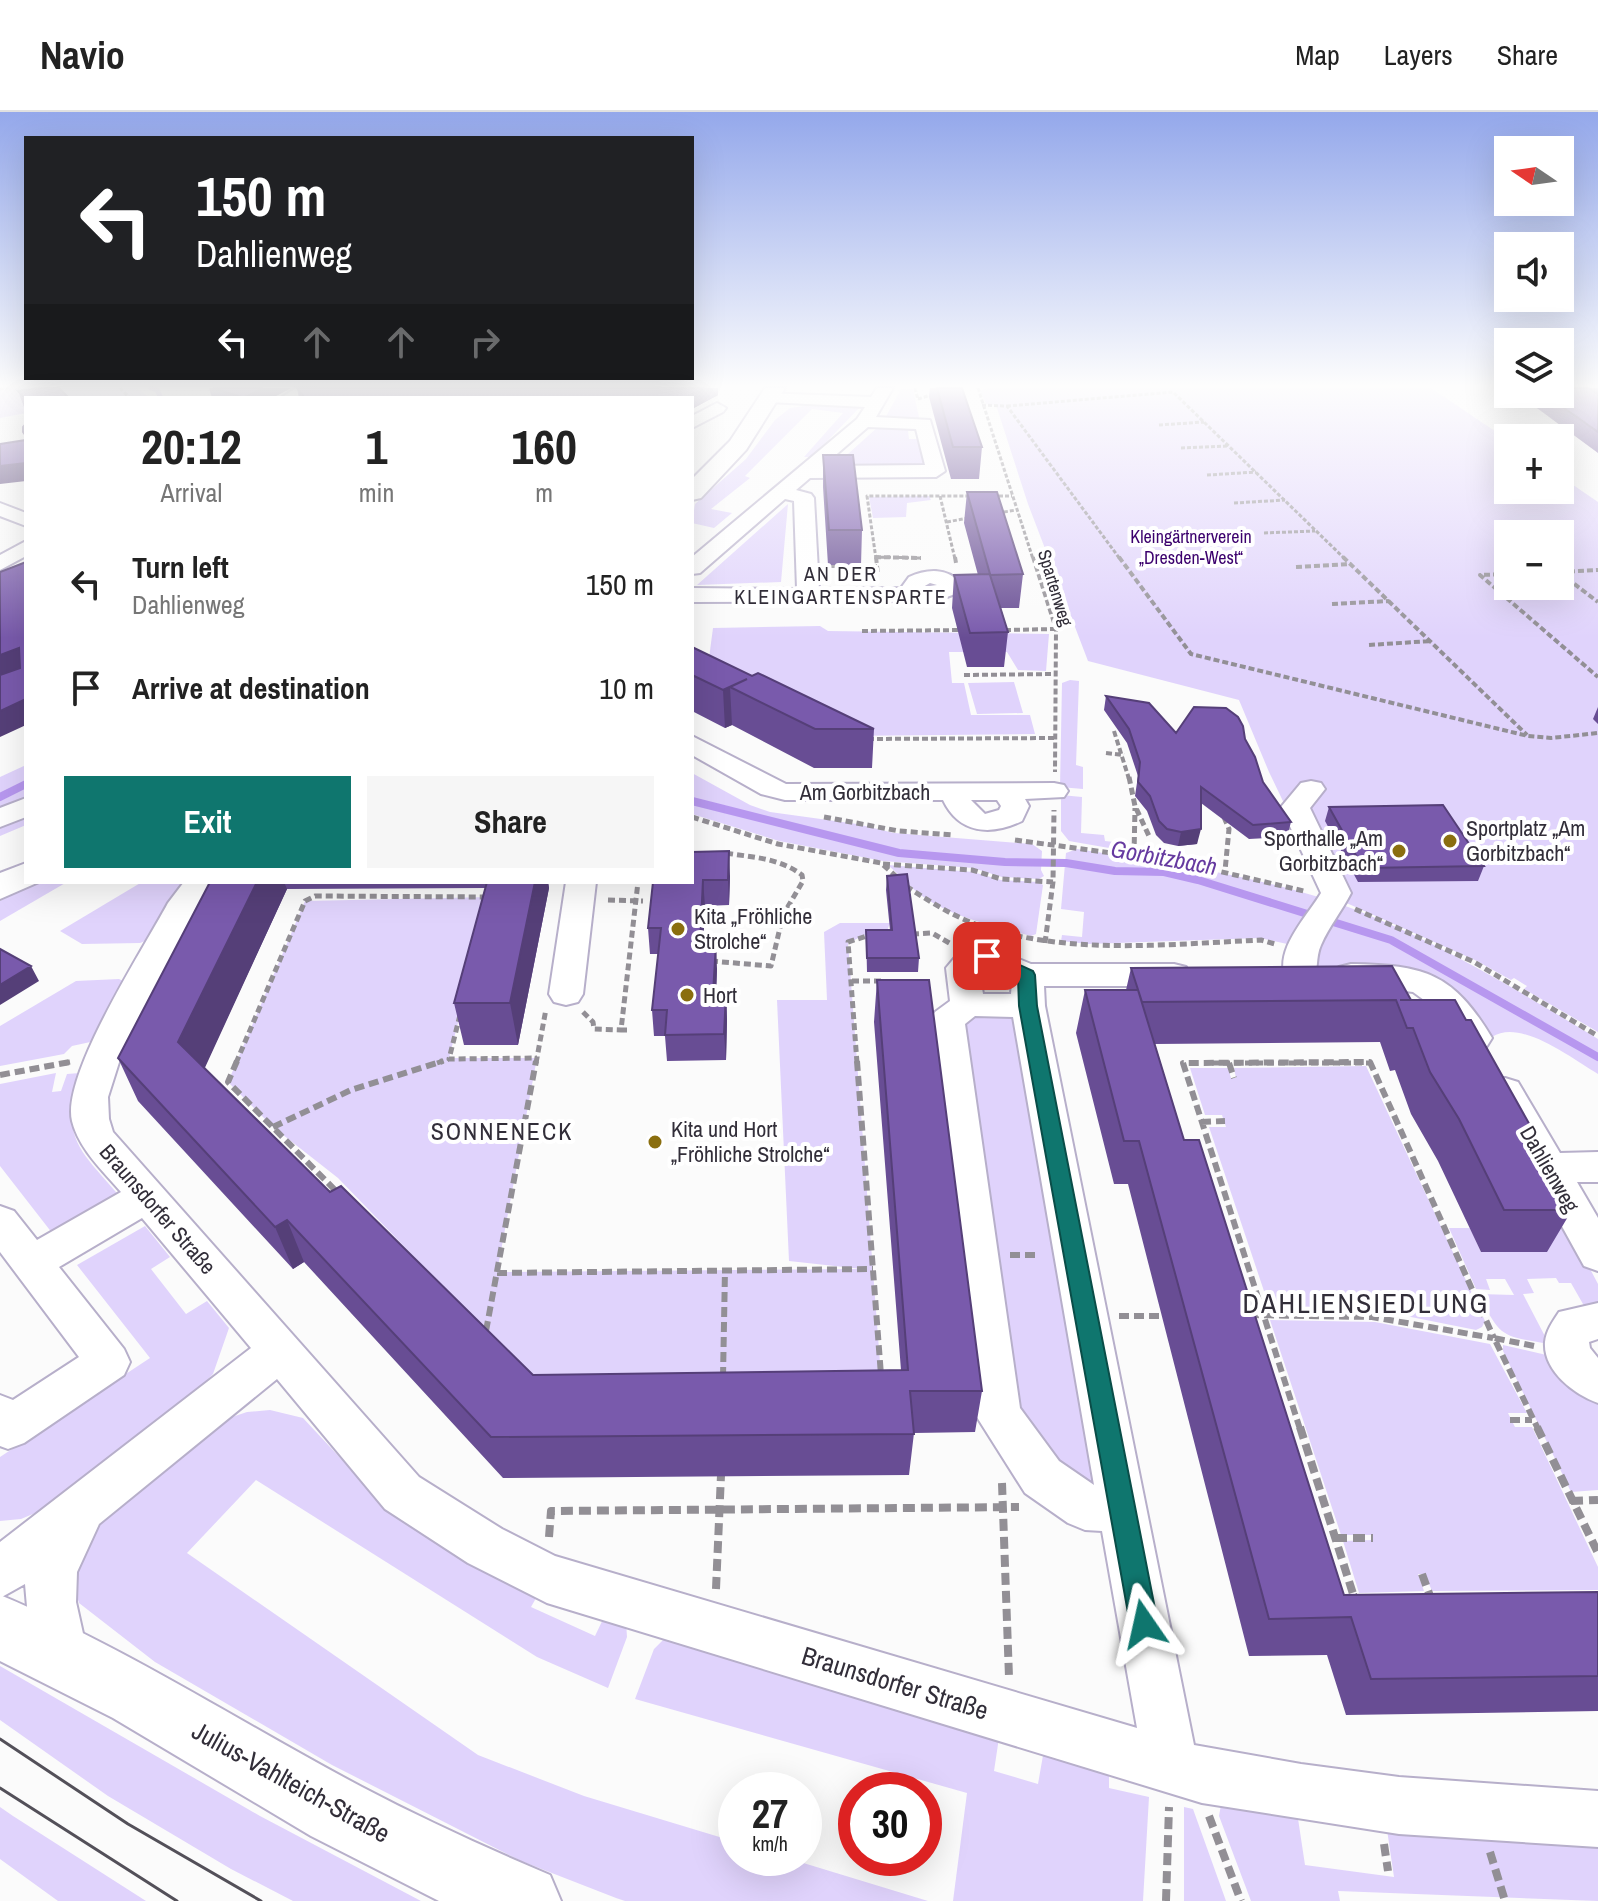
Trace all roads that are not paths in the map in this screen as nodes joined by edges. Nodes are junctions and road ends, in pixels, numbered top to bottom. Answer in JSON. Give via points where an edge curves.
{"nodes":[{"id":1,"x":713,"y":471,"type":"edge"},
{"id":2,"x":872,"y":471,"type":"edge"},
{"id":3,"x":805,"y":472,"type":"joint"},
{"id":4,"x":694,"y":491,"type":"edge"},
{"id":5,"x":782,"y":492,"type":"junction"},
{"id":6,"x":0,"y":509,"type":"edge"},
{"id":7,"x":24,"y":519,"type":"edge"},
{"id":8,"x":24,"y":548,"type":"edge"},
{"id":9,"x":0,"y":564,"type":"edge"},
{"id":10,"x":694,"y":566,"type":"edge"},
{"id":11,"x":949,"y":583,"type":"road end"},
{"id":12,"x":694,"y":595,"type":"edge"},
{"id":13,"x":808,"y":596,"type":"junction"},
{"id":14,"x":694,"y":745,"type":"edge"},
{"id":15,"x":1311,"y":789,"type":"dead end"},
{"id":16,"x":1054,"y":791,"type":"road end"},
{"id":17,"x":24,"y":808,"type":"edge"},
{"id":18,"x":0,"y":818,"type":"edge"},
{"id":19,"x":24,"y":844,"type":"edge"},
{"id":20,"x":0,"y":856,"type":"edge"},
{"id":21,"x":24,"y":875,"type":"edge"},
{"id":22,"x":198,"y":884,"type":"edge"},
{"id":23,"x":581,"y":884,"type":"edge"},
{"id":24,"x":0,"y":888,"type":"edge"},
{"id":25,"x":1033,"y":974,"type":"junction"},
{"id":26,"x":1209,"y":975,"type":"edge"},
{"id":27,"x":566,"y":994,"type":"road end"},
{"id":28,"x":968,"y":1005,"type":"junction"},
{"id":29,"x":1598,"y":1167,"type":"edge"},
{"id":30,"x":1549,"y":1168,"type":"junction"},
{"id":31,"x":147,"y":1196,"type":"junction"},
{"id":32,"x":0,"y":1222,"type":"edge"},
{"id":33,"x":1598,"y":1254,"type":"edge"},
{"id":34,"x":31,"y":1263,"type":"junction"},
{"id":35,"x":1598,"y":1321,"type":"edge"},
{"id":36,"x":280,"y":1351,"type":"junction"},
{"id":37,"x":1583,"y":1368,"type":"edge"},
{"id":38,"x":0,"y":1415,"type":"edge"},
{"id":39,"x":87,"y":1504,"type":"junction"},
{"id":40,"x":1104,"y":1508,"type":"junction"},
{"id":41,"x":0,"y":1573,"type":"edge"},
{"id":42,"x":0,"y":1627,"type":"edge"},
{"id":43,"x":62,"y":1656,"type":"junction"},
{"id":44,"x":1186,"y":1770,"type":"junction"},
{"id":45,"x":1598,"y":1819,"type":"edge"},
{"id":46,"x":524,"y":1901,"type":"edge"}],
"edges":[{"from":1,"to":4,"type":"main road"},
{"from":2,"to":3,"type":"street"},
{"from":3,"to":5,"type":"street"},
{"from":5,"to":10,"type":"street"},
{"from":5,"to":13,"type":"street","via":[[804,498]]},
{"from":6,"to":7,"type":"street"},
{"from":8,"to":9,"type":"street"},
{"from":11,"to":13,"type":"street","via":[[936,594]]},
{"from":12,"to":13,"type":"street"},
{"from":14,"to":16,"type":"street","name":"Am Gorbitzbach","via":[[785,792],[955,792],[961,811],[987,822],[1012,815],[1015,806],[1006,791]]},
{"from":15,"to":30,"type":"street","name":"Dahlienweg","via":[[1295,807],[1336,893],[1308,939],[1437,988],[1462,1013]]},
{"from":17,"to":18,"type":"street"},
{"from":19,"to":20,"type":"main road"},
{"from":21,"to":24,"type":"main road"},
{"from":22,"to":31,"type":"street","name":"Braunsdorfer Straße","via":[[103,1056],[90,1097],[97,1138]]},
{"from":23,"to":27,"type":"street"},
{"from":25,"to":26,"type":"street"},
{"from":25,"to":28,"type":"street"},
{"from":25,"to":28,"type":"street","via":[[987,956],[973,957],[962,968]]},
{"from":25,"to":40,"type":"street"},
{"from":28,"to":40,"type":"street","via":[[947,1020],[998,1414],[1042,1477]]},
{"from":29,"to":30,"type":"street"},
{"from":30,"to":33,"type":"street","name":"Dahlienweg"},
{"from":31,"to":34,"type":"street"},
{"from":31,"to":36,"type":"street","name":"Braunsdorfer Straße"},
{"from":32,"to":34,"type":"street"},
{"from":34,"to":38,"type":"street","via":[[108,1362],[8,1428]]},
{"from":35,"to":37,"type":"street","via":[[1574,1325],[1568,1333]]},
{"from":36,"to":39,"type":"street"},
{"from":36,"to":44,"type":"street","name":"Braunsdorfer Straße","via":[[402,1493],[547,1578]]},
{"from":39,"to":41,"type":"street"},
{"from":39,"to":43,"type":"street","via":[[56,1551],[48,1601]]},
{"from":40,"to":44,"type":"street"},
{"from":42,"to":43,"type":"main road","name":"Julius-Vahlteich-Straße"},
{"from":43,"to":46,"type":"main road","name":"Julius-Vahlteich-Straße","via":[[336,1811]]},
{"from":44,"to":45,"type":"street","name":"Braunsdorfer Straße","via":[[1307,1796],[1464,1814]]}]}
